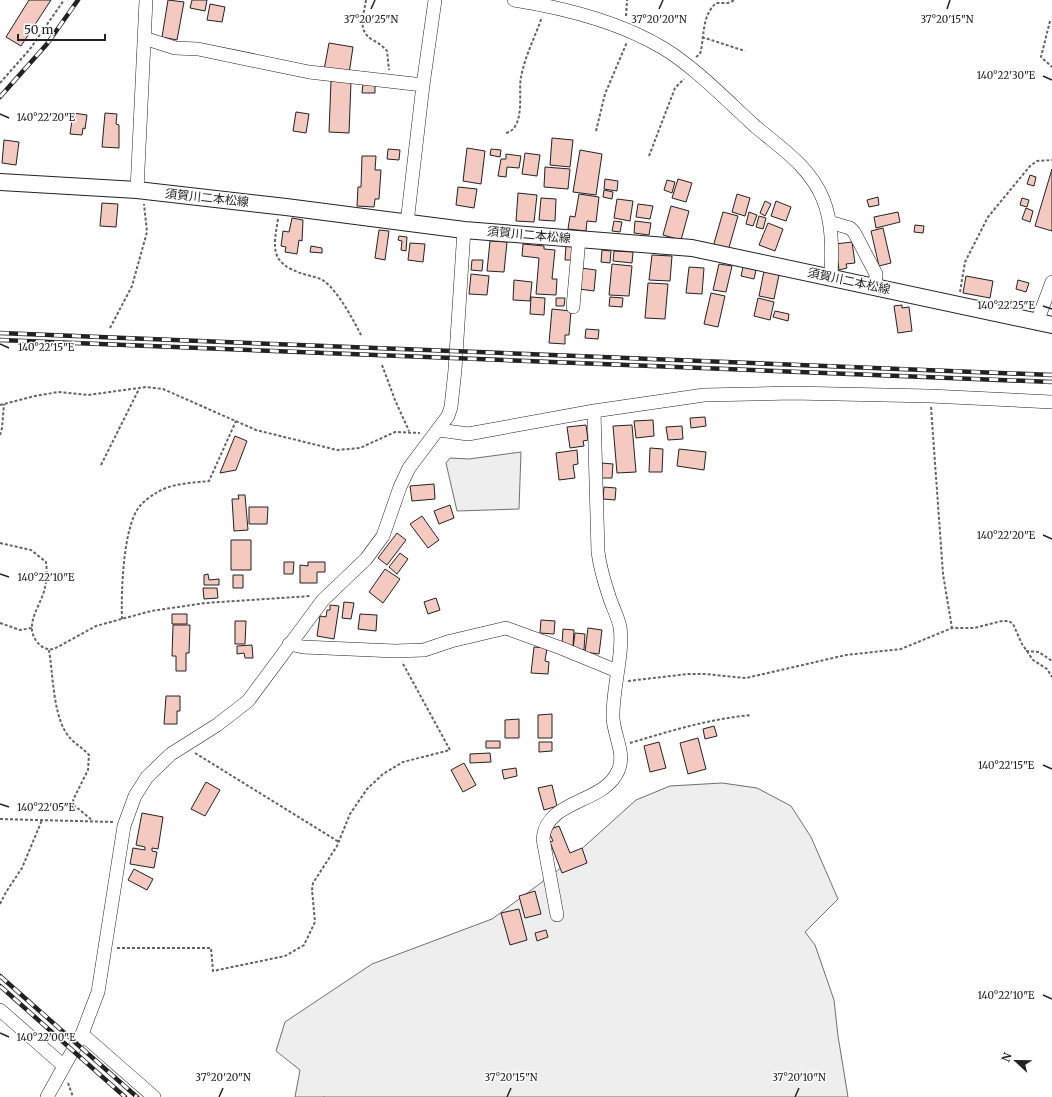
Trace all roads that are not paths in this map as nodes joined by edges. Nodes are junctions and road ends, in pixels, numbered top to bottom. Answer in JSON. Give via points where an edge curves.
{"nodes":[{"id":1,"x":146,"y":0,"type":"edge"},
{"id":2,"x":435,"y":0,"type":"edge"},
{"id":3,"x":514,"y":0,"type":"edge"},
{"id":4,"x":144,"y":38,"type":"junction"},
{"id":5,"x":423,"y":85,"type":"junction"},
{"id":6,"x":0,"y":182,"type":"edge"},
{"id":7,"x":140,"y":191,"type":"junction"},
{"id":8,"x":829,"y":222,"type":"junction"},
{"id":9,"x":407,"y":223,"type":"junction"},
{"id":10,"x":464,"y":230,"type":"junction"},
{"id":11,"x":579,"y":239,"type":"junction"},
{"id":12,"x":831,"y":277,"type":"junction"},
{"id":13,"x":1052,"y":282,"type":"edge"},
{"id":14,"x":875,"y":287,"type":"junction"},
{"id":15,"x":573,"y":307,"type":"dead end"},
{"id":16,"x":1045,"y":323,"type":"edge"},
{"id":17,"x":1052,"y":402,"type":"edge"},
{"id":18,"x":594,"y":411,"type":"junction"},
{"id":19,"x":436,"y":434,"type":"junction"},
{"id":20,"x":289,"y":644,"type":"junction"},
{"id":21,"x":617,"y":671,"type":"junction"},
{"id":22,"x":557,"y":916,"type":"dead end"},
{"id":23,"x":0,"y":1010,"type":"edge"},
{"id":24,"x":82,"y":1034,"type":"junction"},
{"id":25,"x":64,"y":1066,"type":"junction"},
{"id":26,"x":47,"y":1097,"type":"edge"},
{"id":27,"x":154,"y":1097,"type":"edge"}],
"edges":[{"from":1,"to":4,"type":"street"},
{"from":2,"to":5,"type":"street"},
{"from":3,"to":8,"type":"street","via":[[568,10],[628,31],[664,49],[797,161],[818,188],[824,200]]},
{"from":4,"to":5,"type":"street","via":[[175,48],[198,49],[278,66]]},
{"from":4,"to":7,"type":"street"},
{"from":5,"to":9,"type":"street"},
{"from":6,"to":7,"type":"main road","name":"須賀川二本松線"},
{"from":7,"to":9,"type":"main road","name":"須賀川二本松線"},
{"from":8,"to":12,"type":"street"},
{"from":8,"to":14,"type":"street","via":[[850,228],[854,232],[876,274]]},
{"from":9,"to":10,"type":"main road","name":"須賀川二本松線"},
{"from":10,"to":11,"type":"main road","name":"須賀川二本松線"},
{"from":10,"to":19,"type":"street","via":[[452,400],[448,416]]},
{"from":11,"to":12,"type":"main road","name":"須賀川二本松線","via":[[692,248]]},
{"from":11,"to":15,"type":"street"},
{"from":12,"to":14,"type":"main road","name":"須賀川二本松線"},
{"from":13,"to":16,"type":"street"},
{"from":14,"to":16,"type":"main road","name":"須賀川二本松線"},
{"from":17,"to":18,"type":"street","via":[[930,396],[704,394]]},
{"from":18,"to":19,"type":"street","via":[[468,434]]},
{"from":18,"to":21,"type":"street","via":[[598,552],[602,574],[620,628]]},
{"from":19,"to":20,"type":"street","via":[[409,468],[383,536],[374,549],[326,598]]},
{"from":20,"to":21,"type":"street","via":[[303,647],[424,650],[506,628]]},
{"from":20,"to":24,"type":"street","via":[[248,701],[217,725],[171,754],[148,777],[135,796],[125,822],[98,992]]},
{"from":21,"to":22,"type":"street","via":[[613,717],[622,757],[618,771],[600,790],[561,811],[547,822],[544,830],[543,840]]},
{"from":23,"to":25,"type":"street"},
{"from":24,"to":25,"type":"street"},
{"from":24,"to":27,"type":"street"},
{"from":25,"to":26,"type":"street"}]}
